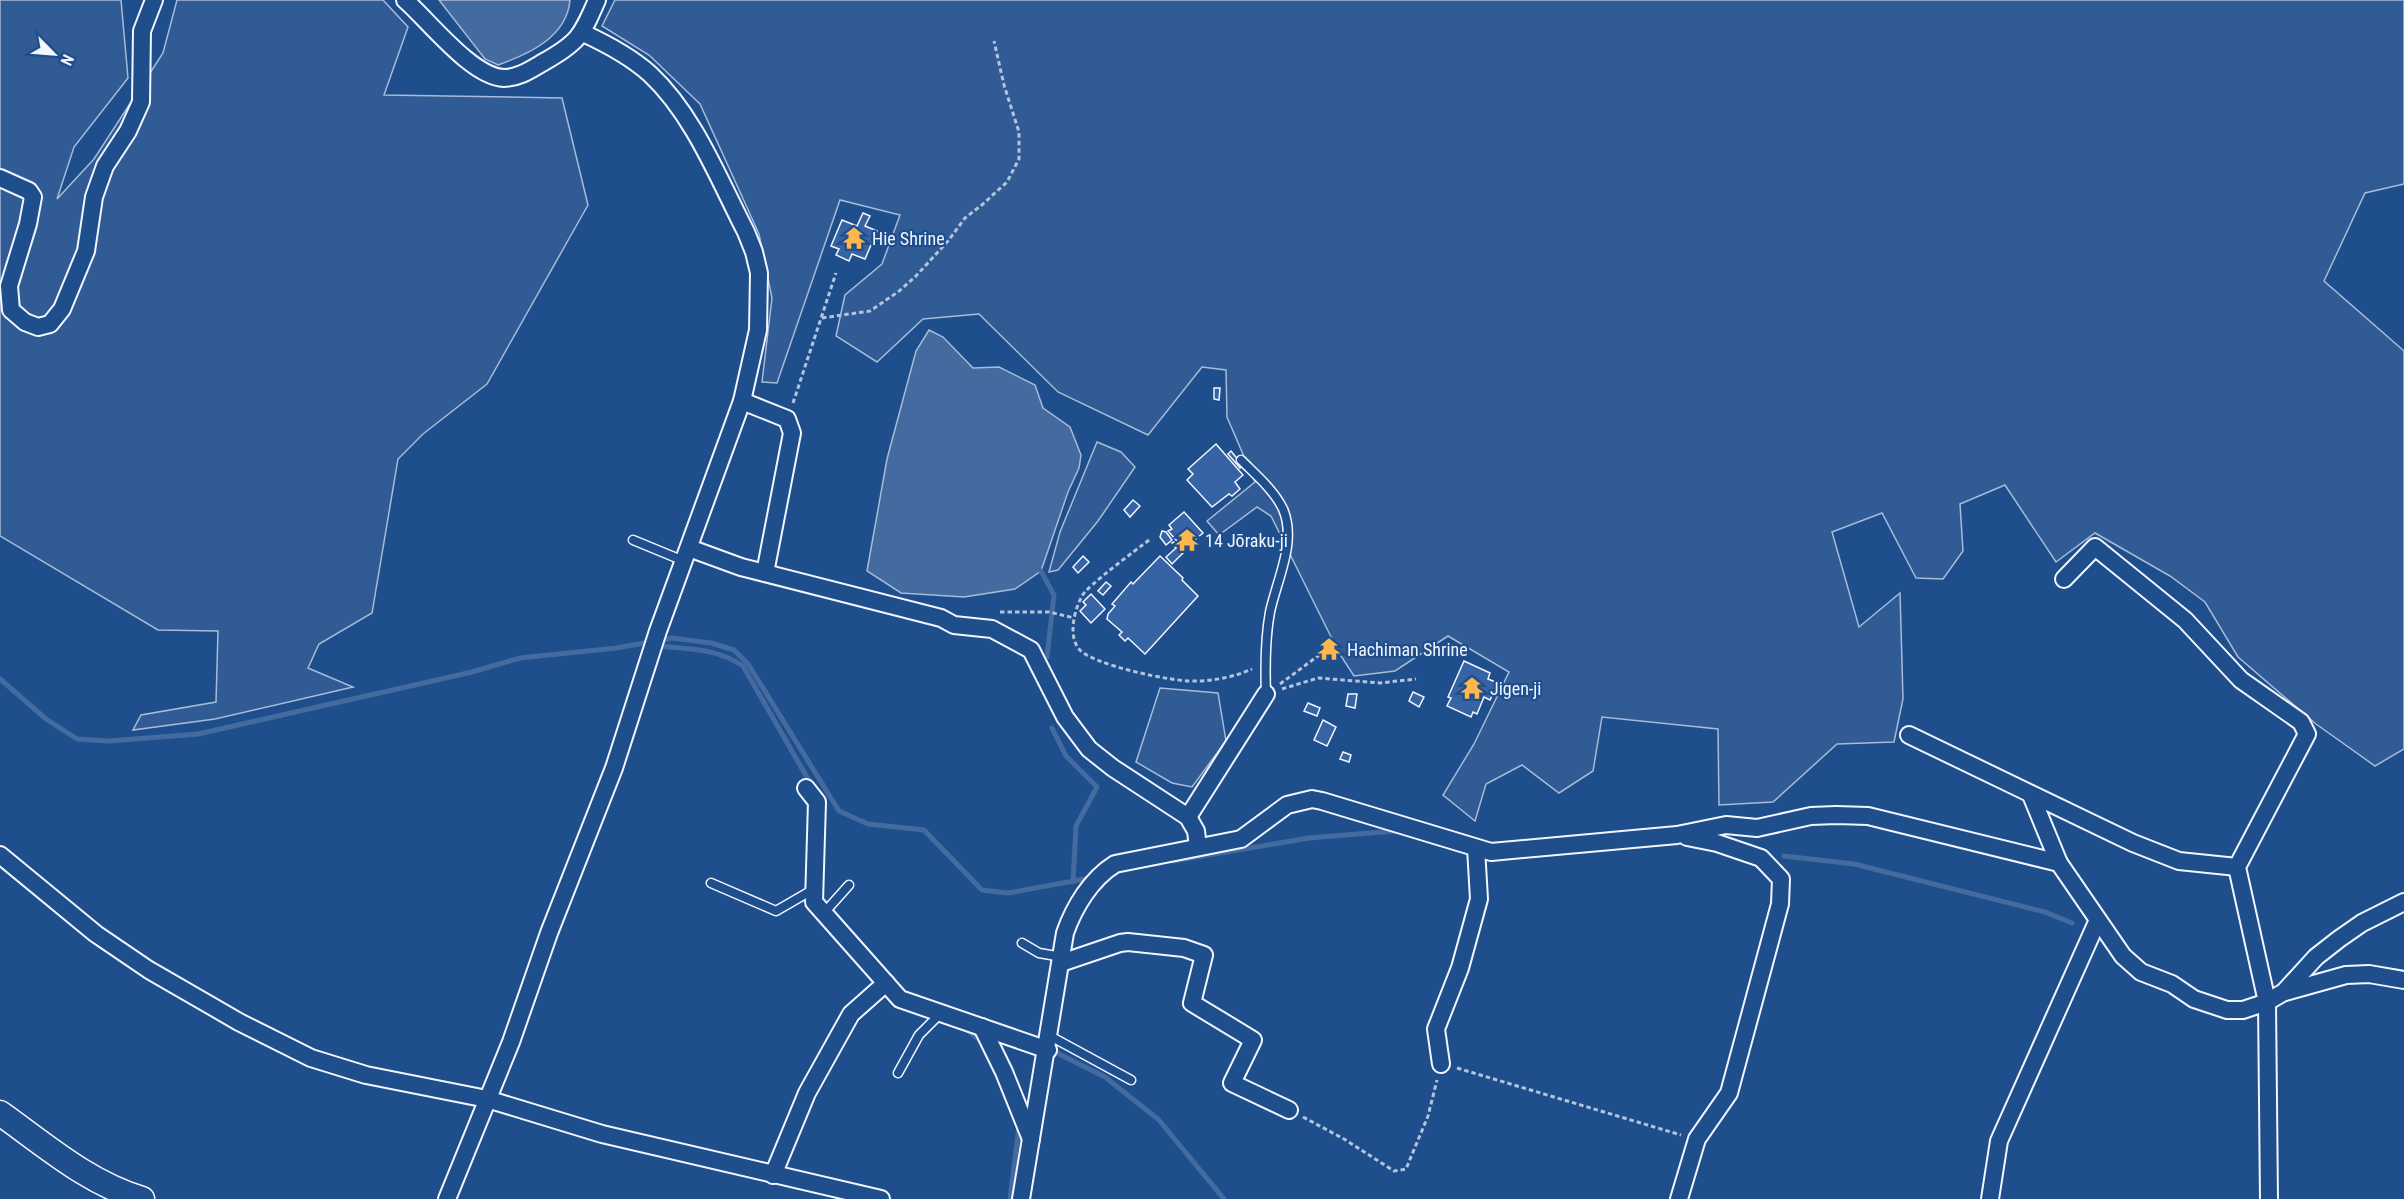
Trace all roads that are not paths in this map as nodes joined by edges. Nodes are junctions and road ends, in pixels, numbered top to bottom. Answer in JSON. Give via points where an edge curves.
{"nodes":[{"id":1,"x":154,"y":0,"type":"edge"},
{"id":2,"x":405,"y":0,"type":"edge"},
{"id":3,"x":597,"y":0,"type":"edge"},
{"id":4,"x":583,"y":33,"type":"junction"},
{"id":5,"x":0,"y":178,"type":"edge"},
{"id":6,"x":742,"y":401,"type":"junction"},
{"id":7,"x":1241,"y":460,"type":"dead end"},
{"id":8,"x":633,"y":540,"type":"dead end"},
{"id":9,"x":687,"y":555,"type":"junction"},
{"id":10,"x":765,"y":573,"type":"junction"},
{"id":11,"x":2064,"y":579,"type":"dead end"},
{"id":12,"x":1266,"y":694,"type":"joint"},
{"id":13,"x":1909,"y":735,"type":"dead end"},
{"id":14,"x":806,"y":788,"type":"dead end"},
{"id":15,"x":2031,"y":795,"type":"junction"},
{"id":16,"x":1188,"y":817,"type":"junction"},
{"id":17,"x":1677,"y":834,"type":"junction"},
{"id":18,"x":1198,"y":847,"type":"junction"},
{"id":19,"x":1476,"y":848,"type":"junction"},
{"id":20,"x":0,"y":855,"type":"edge"},
{"id":21,"x":2059,"y":863,"type":"junction"},
{"id":22,"x":2237,"y":867,"type":"junction"},
{"id":23,"x":711,"y":883,"type":"dead end"},
{"id":24,"x":849,"y":885,"type":"dead end"},
{"id":25,"x":814,"y":889,"type":"junction"},
{"id":26,"x":2404,"y":902,"type":"edge"},
{"id":27,"x":824,"y":913,"type":"junction"},
{"id":28,"x":2097,"y":922,"type":"junction"},
{"id":29,"x":1022,"y":944,"type":"dead end"},
{"id":30,"x":1062,"y":960,"type":"junction"},
{"id":31,"x":2404,"y":980,"type":"edge"},
{"id":32,"x":886,"y":983,"type":"junction"},
{"id":33,"x":2284,"y":992,"type":"junction"},
{"id":34,"x":2267,"y":1002,"type":"junction"},
{"id":35,"x":941,"y":1013,"type":"junction"},
{"id":36,"x":982,"y":1027,"type":"junction"},
{"id":37,"x":1049,"y":1043,"type":"junction"},
{"id":38,"x":1442,"y":1064,"type":"road end"},
{"id":39,"x":898,"y":1073,"type":"dead end"},
{"id":40,"x":1131,"y":1080,"type":"dead end"},
{"id":41,"x":487,"y":1100,"type":"junction"},
{"id":42,"x":1289,"y":1110,"type":"road end"},
{"id":43,"x":0,"y":1113,"type":"edge"},
{"id":44,"x":1031,"y":1139,"type":"junction"},
{"id":45,"x":773,"y":1175,"type":"junction"},
{"id":46,"x":142,"y":1199,"type":"edge"},
{"id":47,"x":447,"y":1199,"type":"edge"},
{"id":48,"x":881,"y":1199,"type":"edge"},
{"id":49,"x":1021,"y":1199,"type":"edge"},
{"id":50,"x":1679,"y":1199,"type":"edge"},
{"id":51,"x":1990,"y":1199,"type":"edge"},
{"id":52,"x":2269,"y":1199,"type":"edge"}],
"edges":[{"from":1,"to":5,"type":"street","via":[[142,31],[141,102],[105,166],[94,197],[86,251],[62,309],[50,324],[38,327],[11,310],[9,286],[33,197],[29,191]]},
{"from":2,"to":4,"type":"street","via":[[471,65],[504,78],[523,74],[568,49]]},
{"from":3,"to":4,"type":"street"},
{"from":4,"to":6,"type":"street","via":[[622,53],[650,75],[683,112],[747,232],[759,273],[758,330]]},
{"from":6,"to":9,"type":"street"},
{"from":6,"to":10,"type":"street","via":[[787,419],[792,433]]},
{"from":7,"to":12,"type":"lane","via":[[1278,498],[1288,530],[1270,612]]},
{"from":8,"to":9,"type":"lane"},
{"from":9,"to":10,"type":"street"},
{"from":9,"to":41,"type":"street","via":[[614,768]]},
{"from":10,"to":16,"type":"street","via":[[1008,636],[1031,650],[1065,717],[1089,749]]},
{"from":11,"to":22,"type":"street","via":[[2095,547],[2185,620],[2241,680],[2301,722],[2307,734]]},
{"from":12,"to":16,"type":"street"},
{"from":13,"to":15,"type":"street"},
{"from":14,"to":25,"type":"street","via":[[817,802]]},
{"from":15,"to":21,"type":"street"},
{"from":15,"to":22,"type":"street","via":[[2179,861]]},
{"from":16,"to":18,"type":"street","via":[[1196,831]]},
{"from":17,"to":19,"type":"street","via":[[1491,852]]},
{"from":17,"to":21,"type":"street","via":[[1726,825],[1757,828],[1811,816],[1868,816]]},
{"from":17,"to":50,"type":"street","via":[[1761,858],[1781,879],[1780,904],[1729,1093],[1697,1139]]},
{"from":18,"to":19,"type":"street","via":[[1241,839],[1287,805],[1312,799]]},
{"from":18,"to":30,"type":"street","via":[[1115,864],[1072,914]]},
{"from":19,"to":38,"type":"street","via":[[1479,899],[1460,968],[1436,1029]]},
{"from":20,"to":41,"type":"street","via":[[96,934],[149,970],[300,1053],[366,1076]]},
{"from":21,"to":28,"type":"street"},
{"from":22,"to":34,"type":"street"},
{"from":23,"to":25,"type":"lane","via":[[776,910]]},
{"from":24,"to":27,"type":"lane"},
{"from":25,"to":27,"type":"street","via":[[814,902]]},
{"from":26,"to":33,"type":"street","via":[[2339,939]]},
{"from":27,"to":32,"type":"street"},
{"from":28,"to":34,"type":"street","via":[[2141,972],[2172,984],[2194,999],[2227,1010],[2243,1010]]},
{"from":28,"to":51,"type":"street","via":[[1999,1141]]},
{"from":29,"to":30,"type":"lane"},
{"from":30,"to":37,"type":"street"},
{"from":30,"to":42,"type":"street","via":[[1128,942],[1184,948],[1204,955],[1192,1003],[1253,1040],[1233,1083]]},
{"from":31,"to":33,"type":"street","via":[[2346,975]]},
{"from":32,"to":35,"type":"street","via":[[900,999]]},
{"from":32,"to":45,"type":"street","via":[[851,1014],[807,1093]]},
{"from":33,"to":34,"type":"street"},
{"from":34,"to":52,"type":"street"},
{"from":35,"to":36,"type":"street"},
{"from":35,"to":39,"type":"lane","via":[[919,1035]]},
{"from":36,"to":37,"type":"street"},
{"from":36,"to":44,"type":"street"},
{"from":37,"to":40,"type":"lane"},
{"from":37,"to":44,"type":"street"},
{"from":41,"to":45,"type":"street","via":[[602,1134]]},
{"from":41,"to":47,"type":"street"},
{"from":43,"to":46,"type":"street","via":[[89,1176]]},
{"from":44,"to":49,"type":"street"},
{"from":45,"to":48,"type":"street"}]}
